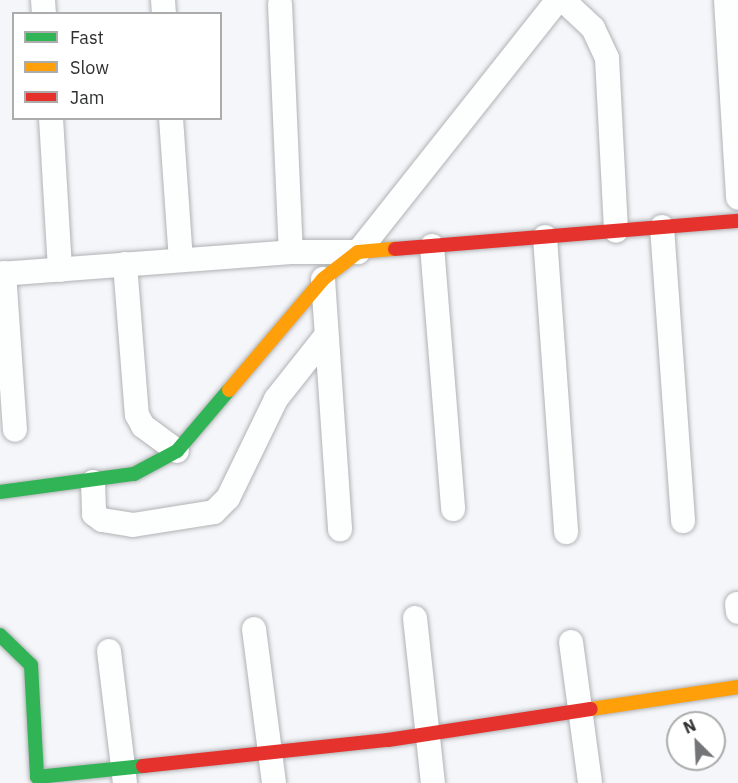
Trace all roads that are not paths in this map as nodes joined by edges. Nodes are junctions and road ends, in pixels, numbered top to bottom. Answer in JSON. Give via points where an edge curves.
{"nodes":[{"id":1,"x":558,"y":0,"type":"edge"},
{"id":2,"x":563,"y":0,"type":"edge"},
{"id":3,"x":726,"y":0,"type":"edge"},
{"id":4,"x":280,"y":4,"type":"dead end"},
{"id":5,"x":51,"y":120,"type":"edge"},
{"id":6,"x":171,"y":120,"type":"edge"},
{"id":7,"x":738,"y":198,"type":"edge"},
{"id":8,"x":738,"y":221,"type":"edge"},
{"id":9,"x":662,"y":227,"type":"junction"},
{"id":10,"x":616,"y":231,"type":"junction"},
{"id":11,"x":544,"y":237,"type":"junction"},
{"id":12,"x":432,"y":246,"type":"junction"},
{"id":13,"x":291,"y":252,"type":"junction"},
{"id":14,"x":358,"y":252,"type":"junction"},
{"id":15,"x":181,"y":260,"type":"junction"},
{"id":16,"x":125,"y":264,"type":"junction"},
{"id":17,"x":60,"y":270,"type":"junction"},
{"id":18,"x":2,"y":274,"type":"edge"},
{"id":19,"x":323,"y":279,"type":"junction"},
{"id":20,"x":326,"y":336,"type":"junction"},
{"id":21,"x":15,"y":430,"type":"dead end"},
{"id":22,"x":177,"y":451,"type":"junction"},
{"id":23,"x":93,"y":482,"type":"junction"},
{"id":24,"x":0,"y":492,"type":"edge"},
{"id":25,"x":453,"y":509,"type":"dead end"},
{"id":26,"x":683,"y":521,"type":"dead end"},
{"id":27,"x":339,"y":529,"type":"dead end"},
{"id":28,"x":566,"y":532,"type":"dead end"},
{"id":29,"x":415,"y":618,"type":"dead end"},
{"id":30,"x":254,"y":629,"type":"dead end"},
{"id":31,"x":0,"y":634,"type":"edge"},
{"id":32,"x":571,"y":642,"type":"dead end"},
{"id":33,"x":109,"y":651,"type":"dead end"},
{"id":34,"x":738,"y":687,"type":"edge"},
{"id":35,"x":581,"y":710,"type":"junction"},
{"id":36,"x":427,"y":734,"type":"junction"},
{"id":37,"x":270,"y":752,"type":"junction"},
{"id":38,"x":124,"y":776,"type":"edge"},
{"id":39,"x":274,"y":783,"type":"edge"},
{"id":40,"x":433,"y":783,"type":"edge"},
{"id":41,"x":590,"y":783,"type":"edge"}],
"edges":[{"from":1,"to":14,"type":"street"},
{"from":2,"to":10,"type":"street","via":[[593,28],[607,58]]},
{"from":3,"to":7,"type":"street"},
{"from":4,"to":13,"type":"street"},
{"from":5,"to":17,"type":"street"},
{"from":6,"to":15,"type":"street"},
{"from":8,"to":9,"type":"street"},
{"from":9,"to":10,"type":"street"},
{"from":9,"to":26,"type":"street"},
{"from":10,"to":11,"type":"street"},
{"from":11,"to":12,"type":"street"},
{"from":11,"to":28,"type":"street"},
{"from":12,"to":14,"type":"street"},
{"from":12,"to":25,"type":"street"},
{"from":13,"to":14,"type":"street"},
{"from":13,"to":15,"type":"street"},
{"from":14,"to":19,"type":"street"},
{"from":15,"to":16,"type":"street"},
{"from":16,"to":17,"type":"street"},
{"from":16,"to":22,"type":"street","via":[[137,415],[143,426]]},
{"from":17,"to":18,"type":"street"},
{"from":18,"to":21,"type":"street"},
{"from":19,"to":20,"type":"street"},
{"from":19,"to":22,"type":"street"},
{"from":20,"to":23,"type":"street","via":[[276,399],[228,498],[214,512],[133,525],[102,520],[94,514]]},
{"from":20,"to":27,"type":"street"},
{"from":22,"to":23,"type":"street","via":[[134,474]]},
{"from":23,"to":24,"type":"street"},
{"from":29,"to":36,"type":"street"},
{"from":30,"to":37,"type":"street"},
{"from":31,"to":38,"type":"street","via":[[31,665],[37,777]]},
{"from":32,"to":35,"type":"street"},
{"from":33,"to":38,"type":"street"},
{"from":34,"to":35,"type":"street"},
{"from":35,"to":36,"type":"street"},
{"from":35,"to":41,"type":"street"},
{"from":36,"to":37,"type":"street"},
{"from":36,"to":40,"type":"street"},
{"from":37,"to":38,"type":"street"},
{"from":37,"to":39,"type":"street"}]}
